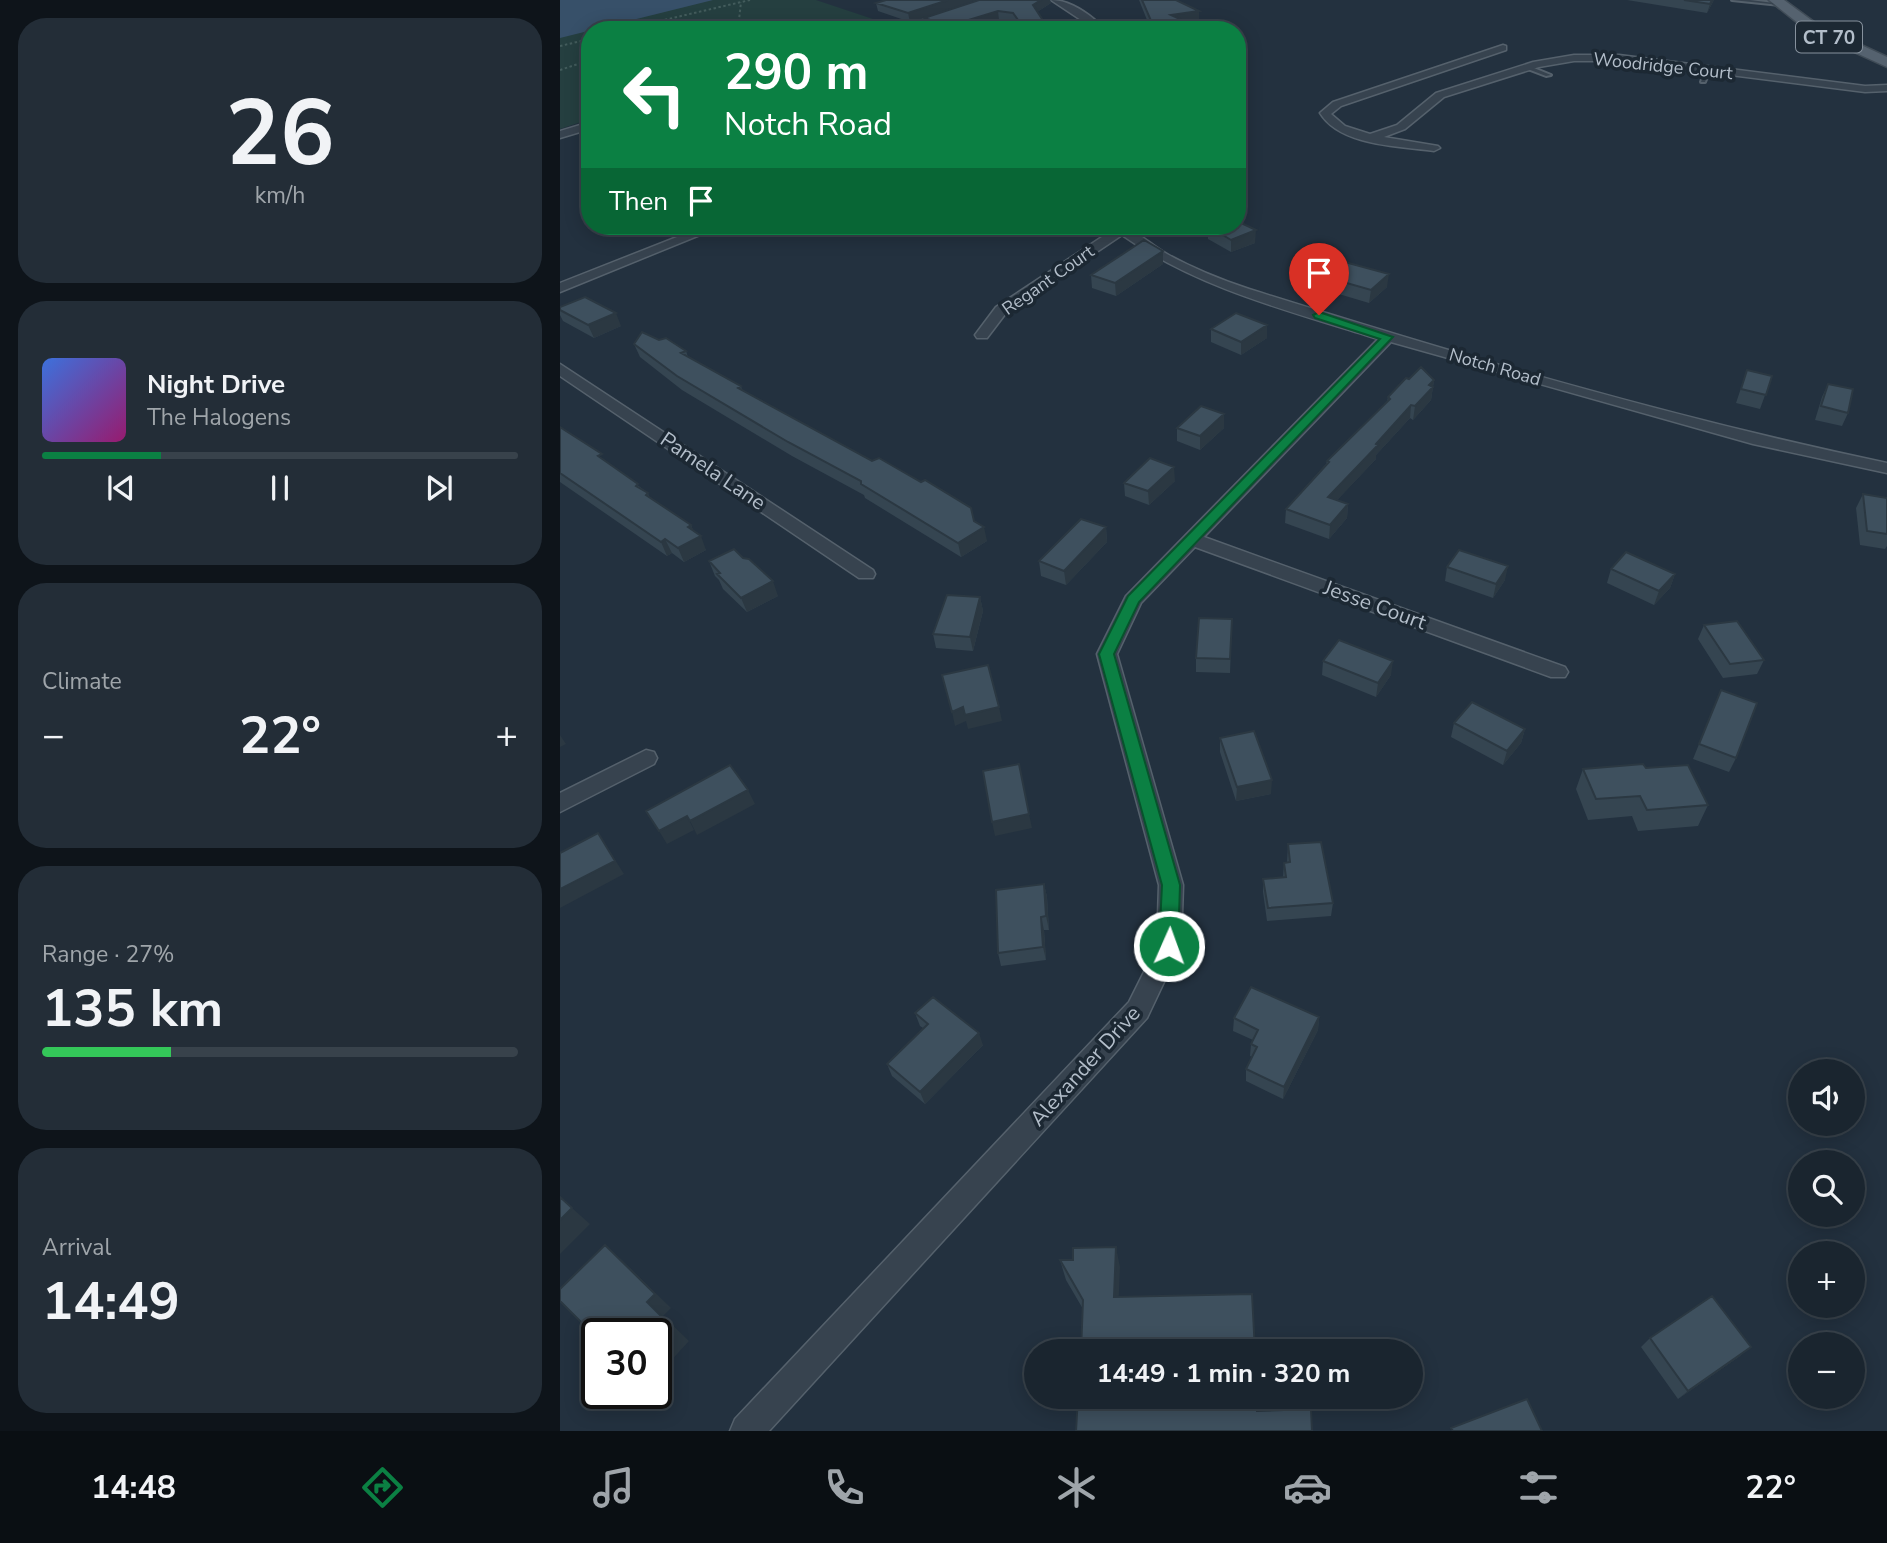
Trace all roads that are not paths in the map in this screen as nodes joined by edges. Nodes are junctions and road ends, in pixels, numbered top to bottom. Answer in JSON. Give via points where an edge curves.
{"nodes":[{"id":1,"x":993,"y":0,"type":"edge"},
{"id":2,"x":1055,"y":0,"type":"edge"},
{"id":3,"x":1734,"y":0,"type":"edge"},
{"id":4,"x":1779,"y":2,"type":"edge"},
{"id":5,"x":926,"y":21,"type":"edge"},
{"id":6,"x":1091,"y":21,"type":"edge"},
{"id":7,"x":1503,"y":48,"type":"dead end"},
{"id":8,"x":1887,"y":64,"type":"edge"},
{"id":9,"x":1527,"y":66,"type":"junction"},
{"id":10,"x":1708,"y":69,"type":"junction"},
{"id":11,"x":1548,"y":75,"type":"dead end"},
{"id":12,"x":1703,"y":81,"type":"dead end"},
{"id":13,"x":1887,"y":88,"type":"edge"},
{"id":14,"x":581,"y":128,"type":"edge"},
{"id":15,"x":560,"y":135,"type":"edge"},
{"id":16,"x":1372,"y":137,"type":"junction"},
{"id":17,"x":1434,"y":148,"type":"dead end"},
{"id":18,"x":693,"y":235,"type":"edge"},
{"id":19,"x":1110,"y":235,"type":"edge"},
{"id":20,"x":1130,"y":235,"type":"edge"},
{"id":21,"x":560,"y":288,"type":"edge"},
{"id":22,"x":982,"y":335,"type":"dead end"},
{"id":23,"x":1388,"y":337,"type":"junction"},
{"id":24,"x":560,"y":369,"type":"edge"},
{"id":25,"x":1887,"y":468,"type":"edge"},
{"id":26,"x":1192,"y":539,"type":"junction"},
{"id":27,"x":866,"y":573,"type":"dead end"},
{"id":28,"x":1558,"y":671,"type":"dead end"},
{"id":29,"x":646,"y":758,"type":"dead end"},
{"id":30,"x":560,"y":803,"type":"edge"},
{"id":31,"x":747,"y":1431,"type":"edge"}],
"edges":[{"from":1,"to":5,"type":"street"},
{"from":2,"to":6,"type":"street"},
{"from":3,"to":4,"type":"lane"},
{"from":4,"to":8,"type":"main road","number":"CT 70","via":[[1813,28]]},
{"from":7,"to":16,"type":"street","via":[[1337,104],[1325,113],[1340,129]]},
{"from":9,"to":10,"type":"street","name":"Woodridge Court","via":[[1600,57]]},
{"from":9,"to":11,"type":"lane"},
{"from":9,"to":16,"type":"street","name":"Woodridge Court","via":[[1440,95],[1401,127]]},
{"from":10,"to":12,"type":"lane"},
{"from":10,"to":13,"type":"street","name":"Woodridge Court"},
{"from":14,"to":15,"type":"street"},
{"from":16,"to":17,"type":"street"},
{"from":18,"to":21,"type":"street"},
{"from":19,"to":22,"type":"street","name":"Regant Court","via":[[1001,310]]},
{"from":20,"to":23,"type":"street","name":"Notch Road","via":[[1161,256],[1227,286]]},
{"from":23,"to":25,"type":"street","name":"Notch Road","via":[[1759,441]]},
{"from":23,"to":26,"type":"street","name":"Alexander Drive"},
{"from":24,"to":27,"type":"street","name":"Pamela Lane"},
{"from":26,"to":28,"type":"street","name":"Jesse Court"},
{"from":26,"to":31,"type":"street","name":"Alexander Drive","via":[[1133,600],[1107,654],[1171,885],[1169,946],[1138,1010]]},
{"from":29,"to":30,"type":"street"}]}
